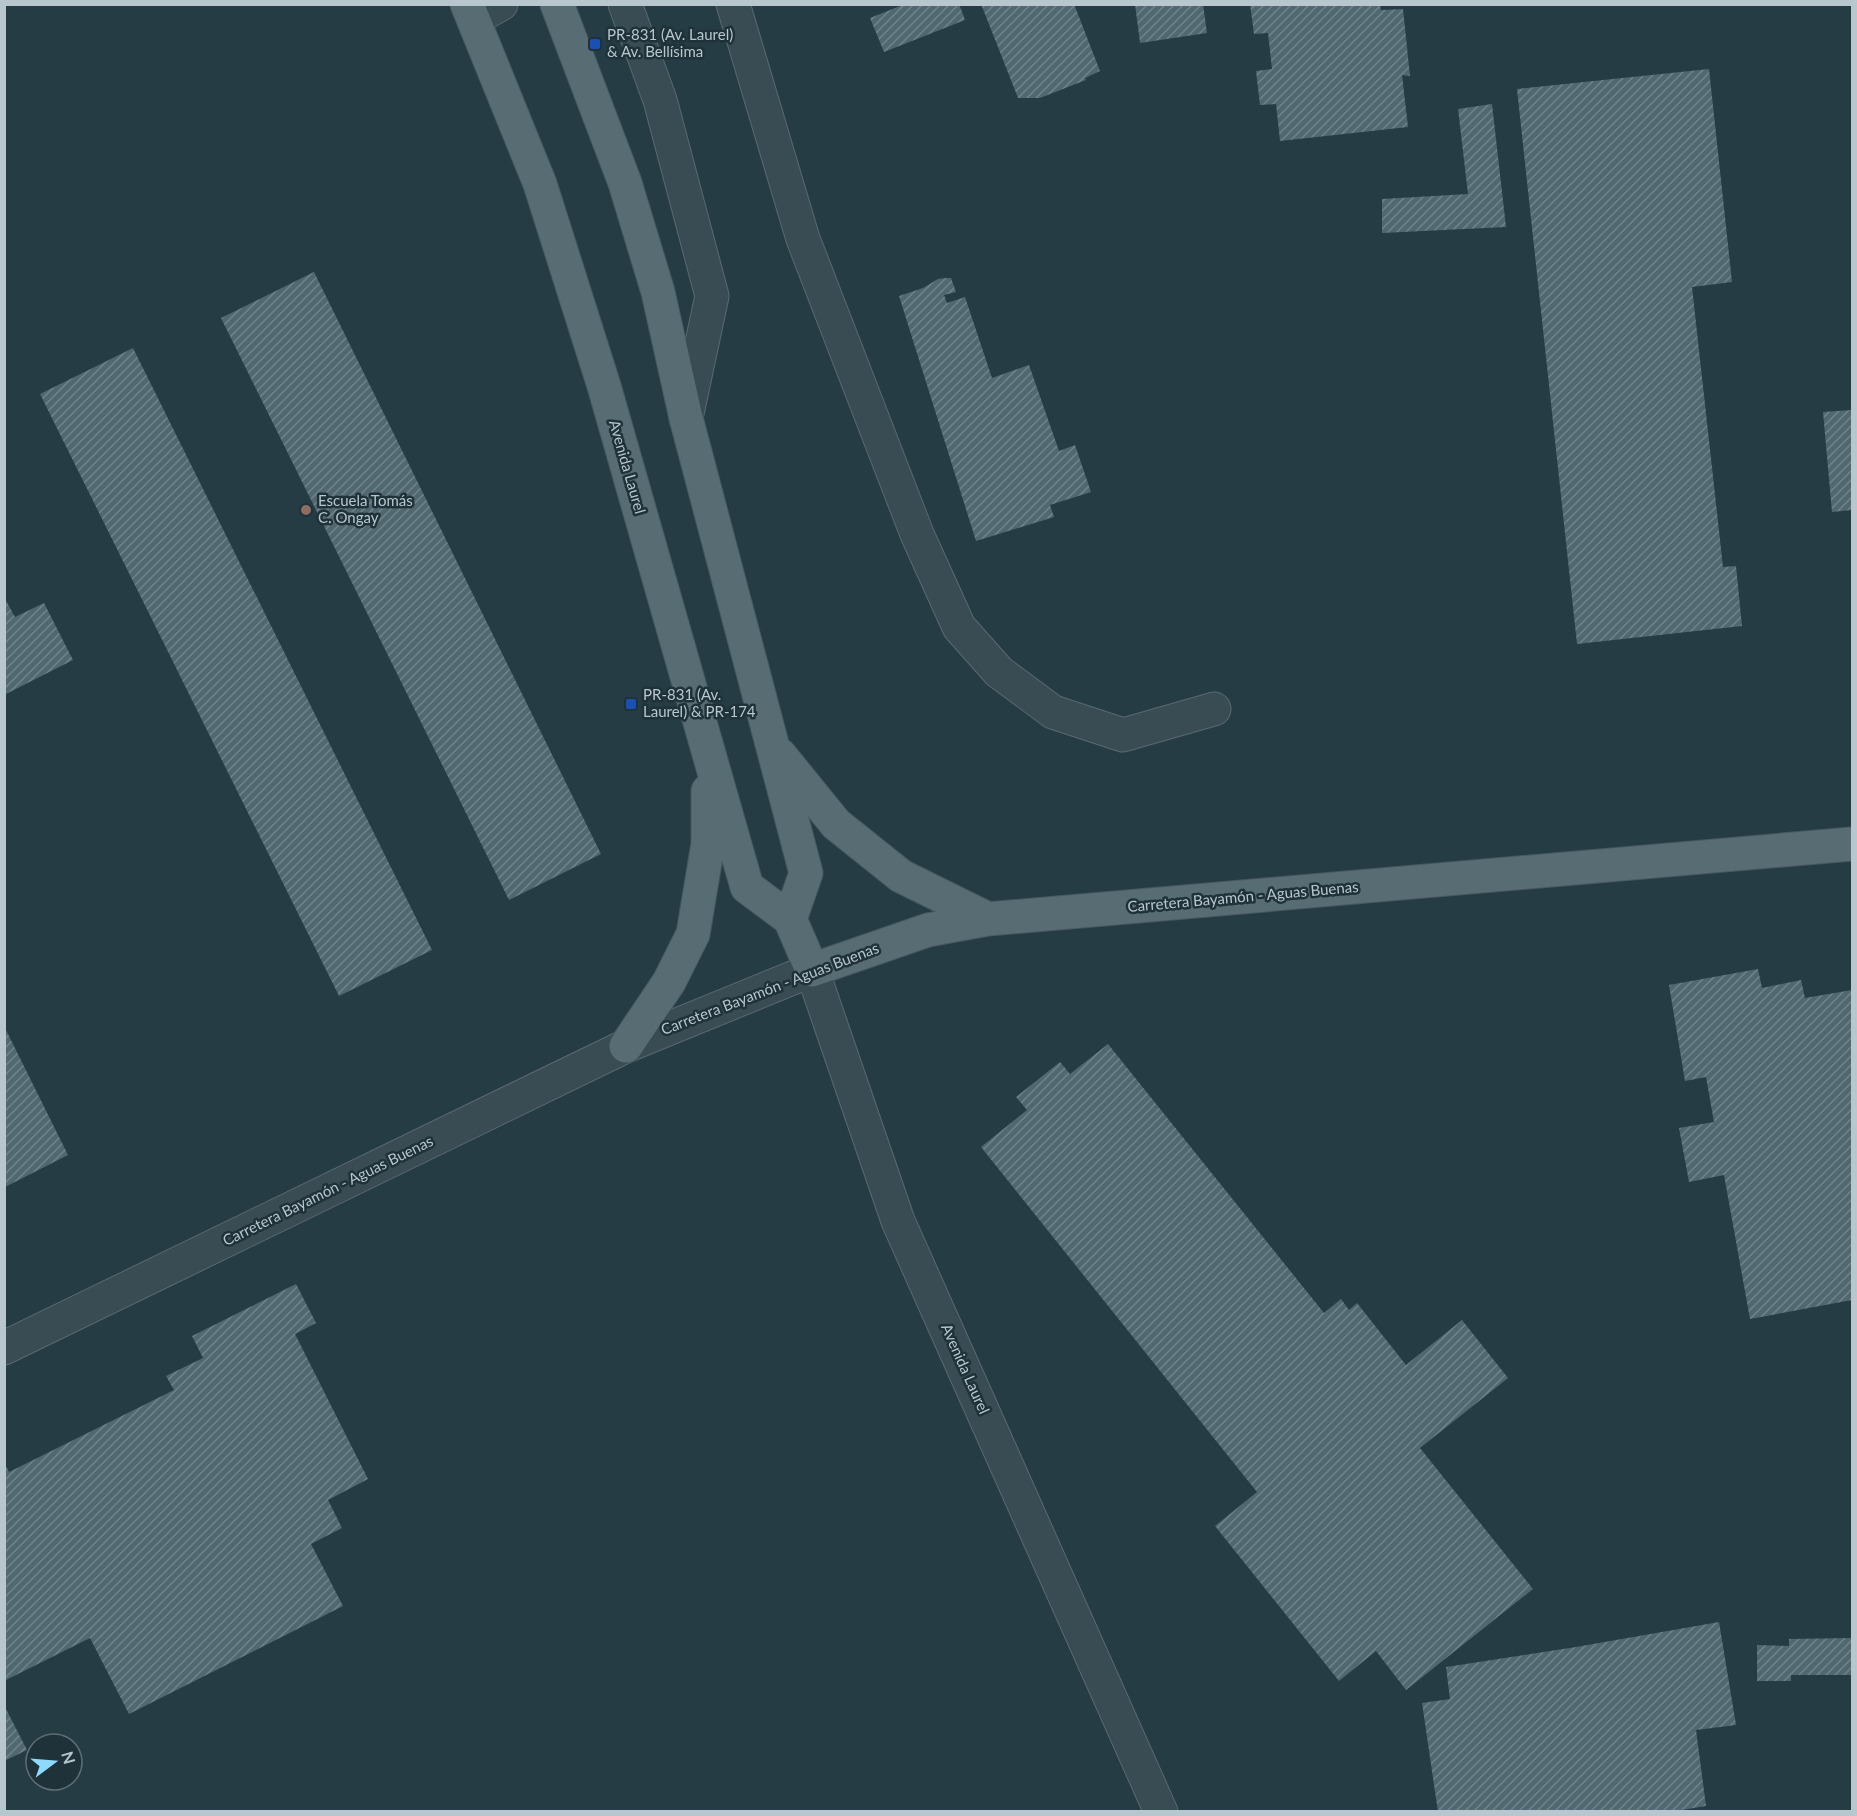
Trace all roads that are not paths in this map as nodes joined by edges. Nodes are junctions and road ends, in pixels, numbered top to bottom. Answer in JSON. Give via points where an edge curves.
{"nodes":[{"id":1,"x":557,"y":4,"type":"edge"},
{"id":2,"x":625,"y":4,"type":"edge"},
{"id":3,"x":734,"y":4,"type":"edge"},
{"id":4,"x":481,"y":9,"type":"edge"},
{"id":5,"x":686,"y":418,"type":"junction"},
{"id":6,"x":1214,"y":709,"type":"dead end"},
{"id":7,"x":772,"y":746,"type":"junction"},
{"id":8,"x":707,"y":747,"type":"junction"},
{"id":9,"x":1852,"y":844,"type":"edge"},
{"id":10,"x":790,"y":919,"type":"junction"},
{"id":11,"x":988,"y":919,"type":"junction"},
{"id":12,"x":812,"y":970,"type":"junction"},
{"id":13,"x":626,"y":1046,"type":"junction"},
{"id":14,"x":4,"y":1348,"type":"edge"},
{"id":15,"x":1161,"y":1812,"type":"edge"}],
"edges":[{"from":1,"to":5,"type":"main road","via":[[628,194],[658,292]]},
{"from":2,"to":5,"type":"street","via":[[660,100],[712,296]]},
{"from":3,"to":6,"type":"street","via":[[803,239],[917,534],[960,627],[999,672],[1053,712],[1124,735]]},
{"from":4,"to":8,"type":"main road","name":"Avenida Laurel","via":[[604,386]]},
{"from":5,"to":7,"type":"main road"},
{"from":7,"to":10,"type":"main road","via":[[806,873]]},
{"from":7,"to":11,"type":"main road","via":[[836,824],[901,876]]},
{"from":8,"to":10,"type":"main road","name":"Avenida Laurel","via":[[747,887]]},
{"from":8,"to":13,"type":"main road","via":[[708,844],[693,934],[669,982]]},
{"from":9,"to":11,"type":"main road","name":"Carretera Bayamón - Aguas Buenas"},
{"from":10,"to":12,"type":"main road","name":"Avenida Laurel"},
{"from":11,"to":12,"type":"main road","name":"Carretera Bayamón - Aguas Buenas","via":[[927,930]]},
{"from":12,"to":13,"type":"street","name":"Carretera Bayamón - Aguas Buenas"},
{"from":12,"to":15,"type":"street","name":"Avenida Laurel","via":[[898,1221]]},
{"from":13,"to":14,"type":"street","name":"Carretera Bayamón - Aguas Buenas"}]}
